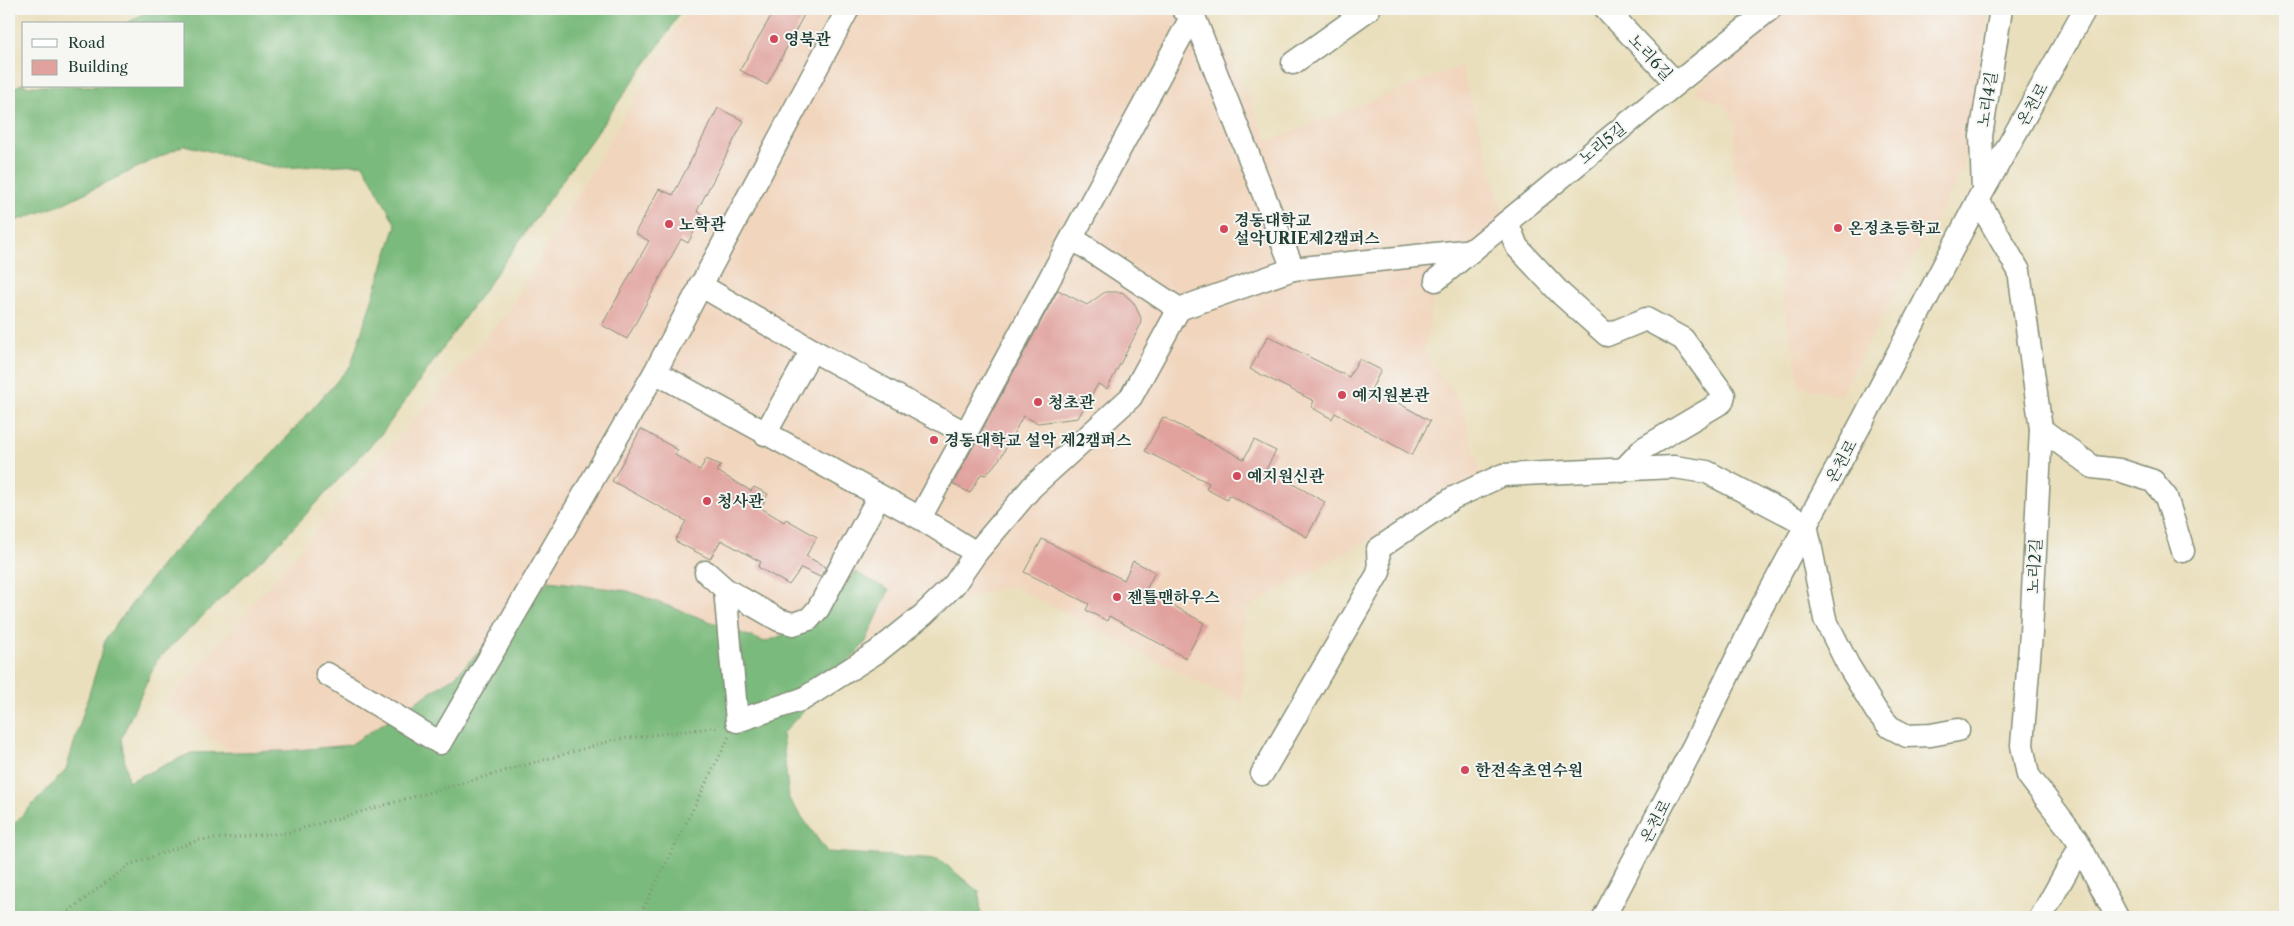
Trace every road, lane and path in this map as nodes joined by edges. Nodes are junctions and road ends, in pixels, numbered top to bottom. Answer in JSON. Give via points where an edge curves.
{"nodes":[{"id":1,"x":848,"y":9,"type":"edge"},
{"id":2,"x":1369,"y":9,"type":"edge"},
{"id":3,"x":1606,"y":9,"type":"edge"},
{"id":4,"x":1770,"y":9,"type":"edge"},
{"id":5,"x":2001,"y":9,"type":"edge"},
{"id":6,"x":2085,"y":9,"type":"edge"},
{"id":7,"x":1188,"y":11,"type":"edge"},
{"id":8,"x":1293,"y":63,"type":"dead end"},
{"id":9,"x":1676,"y":83,"type":"junction"},
{"id":10,"x":1980,"y":195,"type":"junction"},
{"id":11,"x":1506,"y":222,"type":"junction"},
{"id":12,"x":1072,"y":238,"type":"junction"},
{"id":13,"x":1473,"y":250,"type":"junction"},
{"id":14,"x":1293,"y":269,"type":"junction"},
{"id":15,"x":1436,"y":280,"type":"dead end"},
{"id":16,"x":700,"y":286,"type":"junction"},
{"id":17,"x":1179,"y":308,"type":"junction"},
{"id":18,"x":812,"y":350,"type":"junction"},
{"id":19,"x":655,"y":372,"type":"junction"},
{"id":20,"x":2041,"y":429,"type":"junction"},
{"id":21,"x":966,"y":433,"type":"junction"},
{"id":22,"x":765,"y":434,"type":"junction"},
{"id":23,"x":1622,"y":471,"type":"junction"},
{"id":24,"x":879,"y":496,"type":"junction"},
{"id":25,"x":920,"y":518,"type":"junction"},
{"id":26,"x":1806,"y":524,"type":"junction"},
{"id":27,"x":2183,"y":551,"type":"dead end"},
{"id":28,"x":976,"y":554,"type":"junction"},
{"id":29,"x":706,"y":572,"type":"dead end"},
{"id":30,"x":725,"y":589,"type":"junction"},
{"id":31,"x":327,"y":674,"type":"dead end"},
{"id":32,"x":737,"y":721,"type":"junction"},
{"id":33,"x":1958,"y":730,"type":"dead end"},
{"id":34,"x":1262,"y":774,"type":"dead end"},
{"id":35,"x":2080,"y":847,"type":"junction"},
{"id":36,"x":61,"y":917,"type":"edge"},
{"id":37,"x":639,"y":917,"type":"edge"},
{"id":38,"x":1604,"y":917,"type":"edge"},
{"id":39,"x":2041,"y":917,"type":"edge"},
{"id":40,"x":2117,"y":917,"type":"edge"}],
"edges":[{"from":1,"to":16,"type":"street"},
{"from":2,"to":8,"type":"street"},
{"from":3,"to":9,"type":"street","name":"노리6길"},
{"from":4,"to":9,"type":"street","name":"노리5길"},
{"from":5,"to":10,"type":"street","name":"노리4길","via":[[1981,136]]},
{"from":6,"to":10,"type":"street","name":"온천로"},
{"from":7,"to":12,"type":"street"},
{"from":7,"to":14,"type":"street"},
{"from":9,"to":11,"type":"street","name":"노리5길"},
{"from":10,"to":20,"type":"street","name":"노리2길","via":[[2019,271]]},
{"from":10,"to":26,"type":"street","name":"온천로"},
{"from":11,"to":13,"type":"street","name":"노리5길"},
{"from":11,"to":23,"type":"street","via":[[1517,246],[1560,294],[1607,335],[1646,319],[1683,338],[1724,395],[1722,402],[1644,448]]},
{"from":12,"to":17,"type":"street"},
{"from":12,"to":21,"type":"street"},
{"from":13,"to":14,"type":"street"},
{"from":13,"to":15,"type":"street","name":"노리5길"},
{"from":14,"to":17,"type":"street"},
{"from":16,"to":18,"type":"street"},
{"from":16,"to":19,"type":"street"},
{"from":17,"to":28,"type":"street","via":[[1131,397],[1032,486]]},
{"from":18,"to":21,"type":"street"},
{"from":18,"to":22,"type":"street"},
{"from":19,"to":22,"type":"street"},
{"from":19,"to":31,"type":"street","via":[[440,743]]},
{"from":20,"to":27,"type":"street","via":[[2093,467],[2119,470],[2153,481],[2166,497]]},
{"from":20,"to":35,"type":"street","name":"노리2길","via":[[2022,745],[2028,775]]},
{"from":21,"to":25,"type":"street"},
{"from":22,"to":24,"type":"street"},
{"from":23,"to":26,"type":"street","via":[[1674,467],[1707,472]]},
{"from":23,"to":34,"type":"street","via":[[1503,475],[1453,498],[1378,549],[1379,572]]},
{"from":24,"to":25,"type":"street"},
{"from":24,"to":30,"type":"street","via":[[810,619],[793,624],[779,620]]},
{"from":25,"to":28,"type":"street"},
{"from":26,"to":33,"type":"street","via":[[1825,619],[1876,711],[1890,727],[1907,736],[1931,736]]},
{"from":26,"to":38,"type":"street","name":"온천로"},
{"from":28,"to":32,"type":"street","via":[[954,585],[877,652],[803,699]]},
{"from":29,"to":30,"type":"street"},
{"from":30,"to":32,"type":"street"},
{"from":32,"to":36,"type":"path","via":[[717,728],[614,740],[286,834],[199,840],[129,865]]},
{"from":32,"to":37,"type":"path"},
{"from":35,"to":39,"type":"street"},
{"from":35,"to":40,"type":"street","name":"노리2길"}]}
